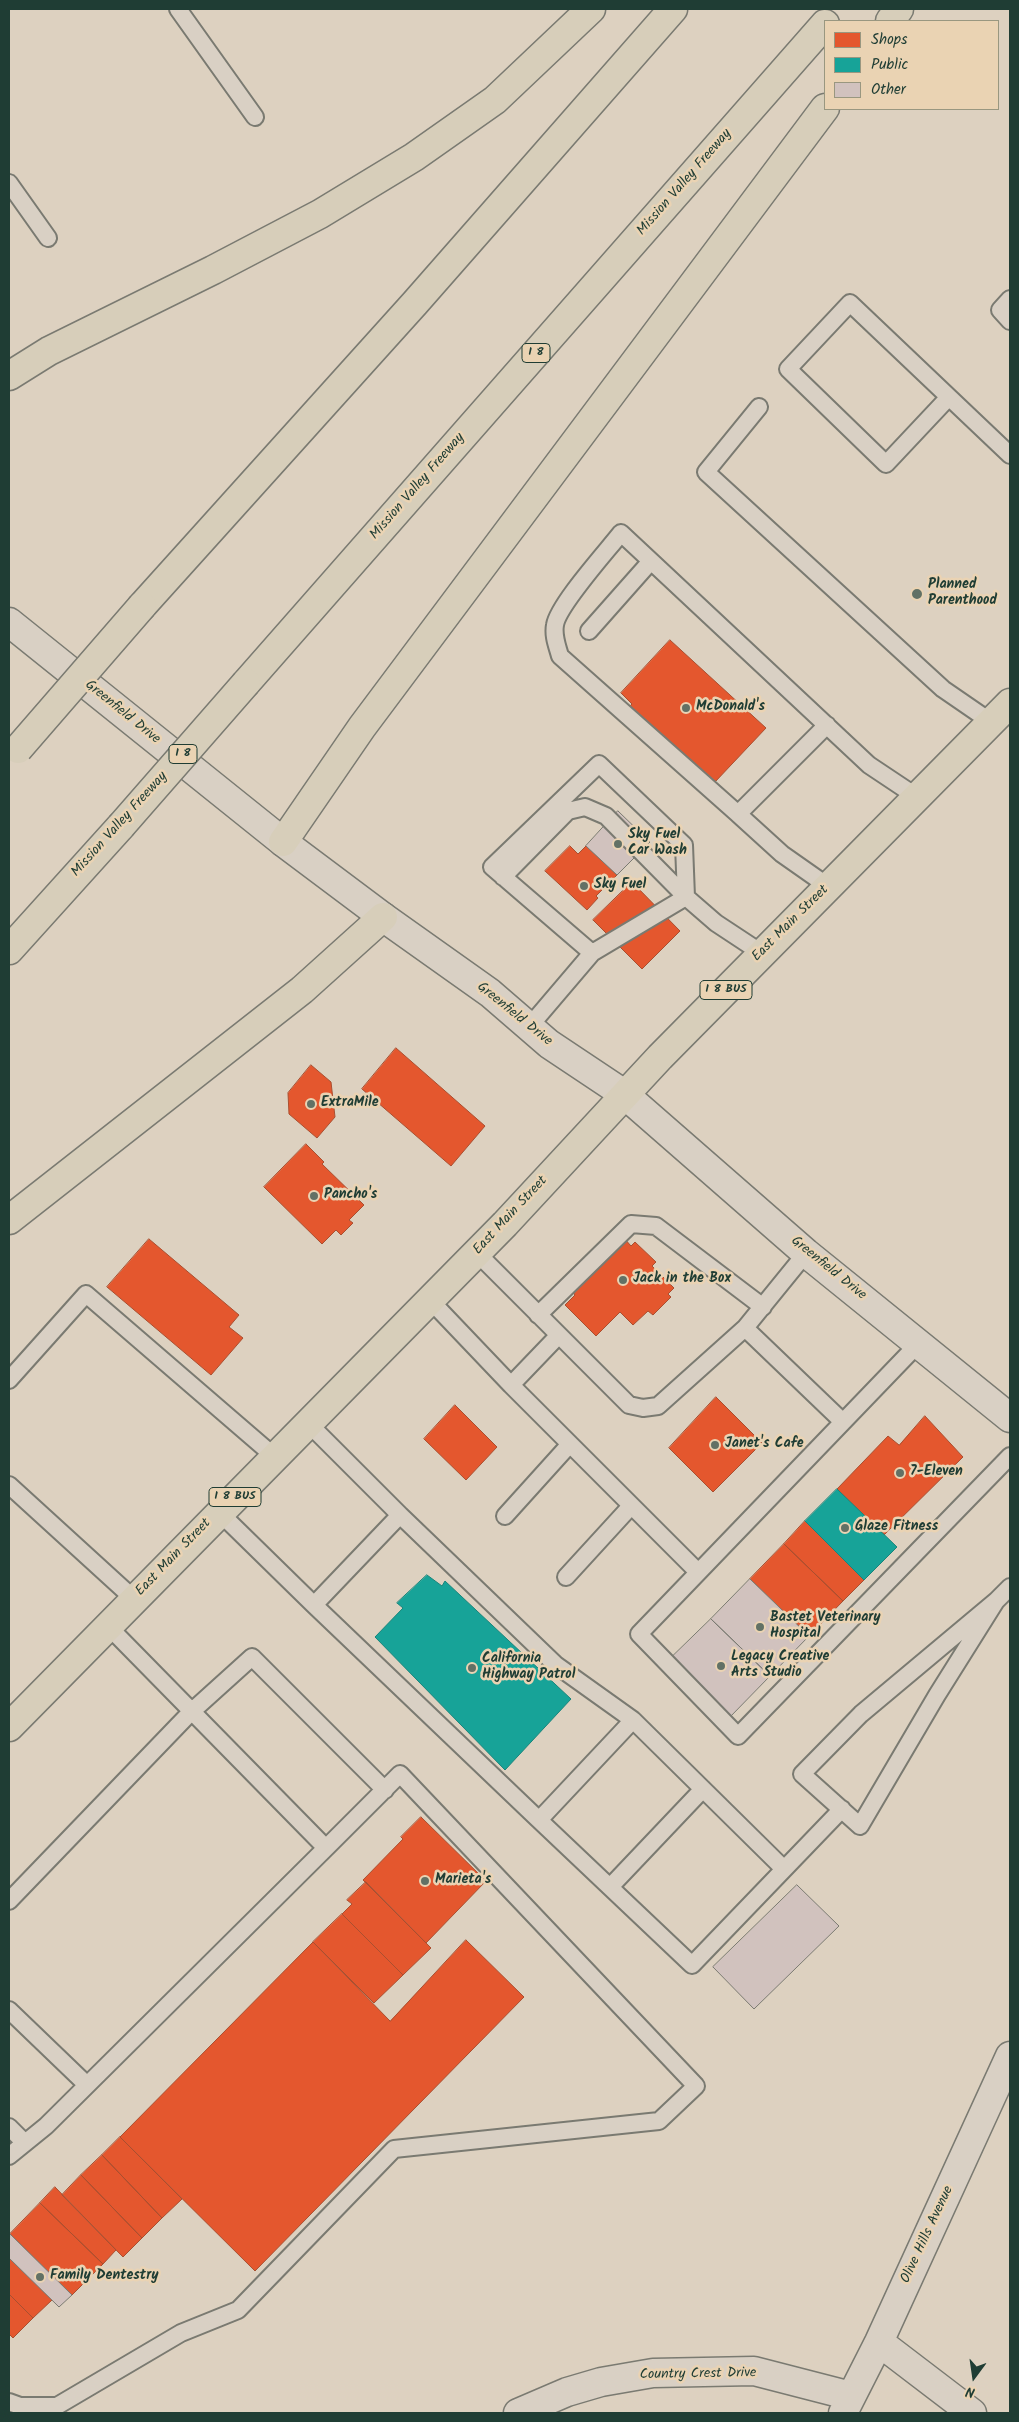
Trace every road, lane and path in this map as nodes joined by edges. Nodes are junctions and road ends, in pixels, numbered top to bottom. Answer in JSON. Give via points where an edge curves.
{"nodes":[{"id":1,"x":178,"y":9,"type":"edge"},
{"id":2,"x":592,"y":9,"type":"edge"},
{"id":3,"x":673,"y":9,"type":"edge"},
{"id":4,"x":838,"y":9,"type":"edge"},
{"id":5,"x":899,"y":9,"type":"edge"},
{"id":6,"x":828,"y":20,"type":"edge"},
{"id":7,"x":891,"y":20,"type":"edge"},
{"id":8,"x":824,"y":24,"type":"edge"},
{"id":9,"x":824,"y":109,"type":"edge"},
{"id":10,"x":254,"y":117,"type":"dead end"},
{"id":11,"x":9,"y":183,"type":"edge"},
{"id":12,"x":48,"y":238,"type":"dead end"},
{"id":13,"x":1010,"y":299,"type":"edge"},
{"id":14,"x":1010,"y":321,"type":"edge"},
{"id":15,"x":9,"y":376,"type":"edge"},
{"id":16,"x":950,"y":397,"type":"junction"},
{"id":17,"x":759,"y":407,"type":"dead end"},
{"id":18,"x":1010,"y":454,"type":"edge"},
{"id":19,"x":652,"y":561,"type":"junction"},
{"id":20,"x":9,"y":622,"type":"edge"},
{"id":21,"x":589,"y":631,"type":"dead end"},
{"id":22,"x":1010,"y":703,"type":"edge"},
{"id":23,"x":991,"y":722,"type":"junction"},
{"id":24,"x":827,"y":725,"type":"junction"},
{"id":25,"x":13,"y":754,"type":"edge"},
{"id":26,"x":917,"y":798,"type":"junction"},
{"id":27,"x":738,"y":814,"type":"junction"},
{"id":28,"x":284,"y":842,"type":"junction"},
{"id":29,"x":503,"y":876,"type":"junction"},
{"id":30,"x":829,"y":887,"type":"junction"},
{"id":31,"x":686,"y":897,"type":"junction"},
{"id":32,"x":383,"y":917,"type":"junction"},
{"id":33,"x":9,"y":950,"type":"edge"},
{"id":34,"x":592,"y":953,"type":"junction"},
{"id":35,"x":763,"y":954,"type":"junction"},
{"id":36,"x":529,"y":1027,"type":"junction"},
{"id":37,"x":624,"y":1094,"type":"junction"},
{"id":38,"x":9,"y":1220,"type":"edge"},
{"id":39,"x":806,"y":1252,"type":"junction"},
{"id":40,"x":477,"y":1253,"type":"junction"},
{"id":41,"x":430,"y":1300,"type":"junction"},
{"id":42,"x":763,"y":1306,"type":"junction"},
{"id":43,"x":538,"y":1315,"type":"junction"},
{"id":44,"x":745,"y":1328,"type":"junction"},
{"id":45,"x":558,"y":1336,"type":"junction"},
{"id":46,"x":919,"y":1344,"type":"junction"},
{"id":47,"x":9,"y":1380,"type":"edge"},
{"id":48,"x":511,"y":1385,"type":"junction"},
{"id":49,"x":1010,"y":1418,"type":"edge"},
{"id":50,"x":843,"y":1422,"type":"junction"},
{"id":51,"x":308,"y":1423,"type":"junction"},
{"id":52,"x":570,"y":1444,"type":"junction"},
{"id":53,"x":275,"y":1456,"type":"junction"},
{"id":54,"x":1010,"y":1456,"type":"edge"},
{"id":55,"x":9,"y":1485,"type":"edge"},
{"id":56,"x":632,"y":1506,"type":"junction"},
{"id":57,"x":219,"y":1512,"type":"junction"},
{"id":58,"x":400,"y":1515,"type":"junction"},
{"id":59,"x":505,"y":1516,"type":"dead end"},
{"id":60,"x":698,"y":1572,"type":"junction"},
{"id":61,"x":566,"y":1577,"type":"dead end"},
{"id":62,"x":1010,"y":1587,"type":"edge"},
{"id":63,"x":134,"y":1599,"type":"junction"},
{"id":64,"x":996,"y":1601,"type":"junction"},
{"id":65,"x":314,"y":1605,"type":"junction"},
{"id":66,"x":108,"y":1626,"type":"junction"},
{"id":67,"x":190,"y":1713,"type":"junction"},
{"id":68,"x":634,"y":1720,"type":"junction"},
{"id":69,"x":9,"y":1728,"type":"edge"},
{"id":70,"x":703,"y":1789,"type":"junction"},
{"id":71,"x":385,"y":1790,"type":"junction"},
{"id":72,"x":842,"y":1809,"type":"junction"},
{"id":73,"x":539,"y":1820,"type":"junction"},
{"id":74,"x":326,"y":1848,"type":"junction"},
{"id":75,"x":784,"y":1870,"type":"junction"},
{"id":76,"x":610,"y":1888,"type":"junction"},
{"id":77,"x":9,"y":1901,"type":"edge"},
{"id":78,"x":9,"y":2010,"type":"edge"},
{"id":79,"x":1010,"y":2056,"type":"edge"},
{"id":80,"x":87,"y":2085,"type":"junction"},
{"id":81,"x":9,"y":2127,"type":"edge"},
{"id":82,"x":25,"y":2143,"type":"junction"},
{"id":83,"x":9,"y":2156,"type":"edge"},
{"id":84,"x":879,"y":2342,"type":"junction"},
{"id":85,"x":9,"y":2402,"type":"edge"},
{"id":86,"x":847,"y":2405,"type":"edge"},
{"id":87,"x":518,"y":2413,"type":"edge"},
{"id":88,"x":972,"y":2413,"type":"edge"}],
"edges":[{"from":1,"to":10,"type":"lane"},
{"from":2,"to":15,"type":"main road","via":[[495,100],[414,157],[320,214],[49,351]]},
{"from":3,"to":25,"type":"main road","bridge":true},
{"from":4,"to":6,"type":"main road","name":"Mission Valley Freeway","number":"I 8"},
{"from":5,"to":7,"type":"main road"},
{"from":8,"to":33,"type":"main road","name":"Mission Valley Freeway","number":"I 8","bridge":true},
{"from":9,"to":28,"type":"main road","via":[[368,720]]},
{"from":11,"to":12,"type":"lane"},
{"from":13,"to":14,"type":"lane","via":[[1000,310]]},
{"from":16,"to":16,"type":"lane","via":[[850,303],[788,369],[886,464]]},
{"from":16,"to":18,"type":"lane"},
{"from":17,"to":23,"type":"lane","via":[[706,472],[943,690]]},
{"from":19,"to":21,"type":"lane"},
{"from":19,"to":24,"type":"lane"},
{"from":19,"to":27,"type":"lane","via":[[622,533],[564,606],[555,623],[554,638],[560,656]]},
{"from":20,"to":28,"type":"main road","name":"Greenfield Drive"},
{"from":22,"to":23,"type":"main road","name":"East Main Street","number":"I 8 BUS"},
{"from":23,"to":26,"type":"main road","name":"East Main Street","number":"I 8 BUS"},
{"from":24,"to":26,"type":"lane","via":[[869,765]]},
{"from":24,"to":27,"type":"lane"},
{"from":26,"to":30,"type":"main road","name":"East Main Street","number":"I 8 BUS"},
{"from":27,"to":30,"type":"lane","via":[[782,854]]},
{"from":28,"to":32,"type":"main road","name":"Greenfield Drive"},
{"from":29,"to":31,"type":"lane","via":[[568,811],[584,807],[606,816]]},
{"from":29,"to":31,"type":"lane","via":[[492,867],[599,764],[684,844]]},
{"from":29,"to":34,"type":"lane"},
{"from":30,"to":35,"type":"main road","name":"East Main Street","number":"I 8 BUS"},
{"from":31,"to":34,"type":"lane"},
{"from":31,"to":35,"type":"lane","via":[[716,923]]},
{"from":32,"to":36,"type":"main road","name":"Greenfield Drive","via":[[490,993]]},
{"from":32,"to":38,"type":"main road","via":[[302,990]]},
{"from":34,"to":36,"type":"lane"},
{"from":35,"to":37,"type":"main road","name":"East Main Street","number":"I 8 BUS"},
{"from":36,"to":37,"type":"main road","name":"Greenfield Drive"},
{"from":37,"to":39,"type":"main road","name":"Greenfield Drive"},
{"from":37,"to":40,"type":"main road","name":"East Main Street","number":"I 8 BUS"},
{"from":39,"to":42,"type":"lane"},
{"from":39,"to":46,"type":"main road","name":"Greenfield Drive"},
{"from":40,"to":41,"type":"main road","name":"East Main Street","number":"I 8 BUS"},
{"from":40,"to":43,"type":"lane"},
{"from":41,"to":48,"type":"lane"},
{"from":41,"to":51,"type":"main road","name":"East Main Street","number":"I 8 BUS"},
{"from":42,"to":43,"type":"lane","via":[[656,1226],[631,1224]]},
{"from":42,"to":44,"type":"lane"},
{"from":43,"to":45,"type":"lane"},
{"from":44,"to":45,"type":"lane","via":[[658,1406],[642,1408],[629,1405]]},
{"from":44,"to":50,"type":"lane"},
{"from":45,"to":48,"type":"lane"},
{"from":46,"to":49,"type":"main road","name":"Greenfield Drive"},
{"from":46,"to":50,"type":"lane"},
{"from":47,"to":53,"type":"lane","via":[[86,1294]]},
{"from":48,"to":52,"type":"lane"},
{"from":50,"to":60,"type":"lane"},
{"from":51,"to":53,"type":"main road","name":"East Main Street","number":"I 8 BUS"},
{"from":51,"to":58,"type":"lane"},
{"from":52,"to":56,"type":"lane"},
{"from":52,"to":59,"type":"lane"},
{"from":53,"to":57,"type":"main road","name":"East Main Street","number":"I 8 BUS"},
{"from":54,"to":60,"type":"lane","via":[[738,1736],[639,1634]]},
{"from":55,"to":63,"type":"lane"},
{"from":56,"to":60,"type":"lane"},
{"from":56,"to":61,"type":"lane"},
{"from":57,"to":63,"type":"main road","name":"East Main Street","number":"I 8 BUS"},
{"from":57,"to":65,"type":"lane"},
{"from":58,"to":65,"type":"lane"},
{"from":58,"to":68,"type":"lane","via":[[556,1665]]},
{"from":62,"to":64,"type":"lane"},
{"from":63,"to":66,"type":"main road","name":"East Main Street","number":"I 8 BUS"},
{"from":64,"to":72,"type":"lane","via":[[860,1826]]},
{"from":64,"to":72,"type":"lane","via":[[861,1714],[802,1774]]},
{"from":65,"to":73,"type":"lane"},
{"from":66,"to":67,"type":"lane"},
{"from":66,"to":69,"type":"main road","name":"East Main Street","number":"I 8 BUS"},
{"from":67,"to":71,"type":"lane","via":[[252,1657]]},
{"from":67,"to":74,"type":"lane"},
{"from":67,"to":77,"type":"lane"},
{"from":68,"to":70,"type":"lane"},
{"from":68,"to":73,"type":"lane"},
{"from":70,"to":75,"type":"lane"},
{"from":70,"to":76,"type":"lane"},
{"from":71,"to":74,"type":"lane"},
{"from":71,"to":85,"type":"lane","via":[[400,1774],[696,2086],[659,2121],[394,2149],[238,2310],[181,2333],[57,2406],[20,2406]]},
{"from":72,"to":75,"type":"lane"},
{"from":73,"to":76,"type":"lane"},
{"from":74,"to":80,"type":"lane"},
{"from":75,"to":76,"type":"lane","via":[[692,1965]]},
{"from":78,"to":80,"type":"lane"},
{"from":79,"to":84,"type":"main road","name":"Olive Hills Avenue"},
{"from":80,"to":82,"type":"lane"},
{"from":81,"to":82,"type":"lane"},
{"from":82,"to":83,"type":"lane"},
{"from":84,"to":86,"type":"main road","name":"Olive Hills Avenue"},
{"from":84,"to":88,"type":"main road"},
{"from":86,"to":87,"type":"main road","name":"Country Crest Drive","via":[[754,2371],[653,2373],[567,2392]]}]}
